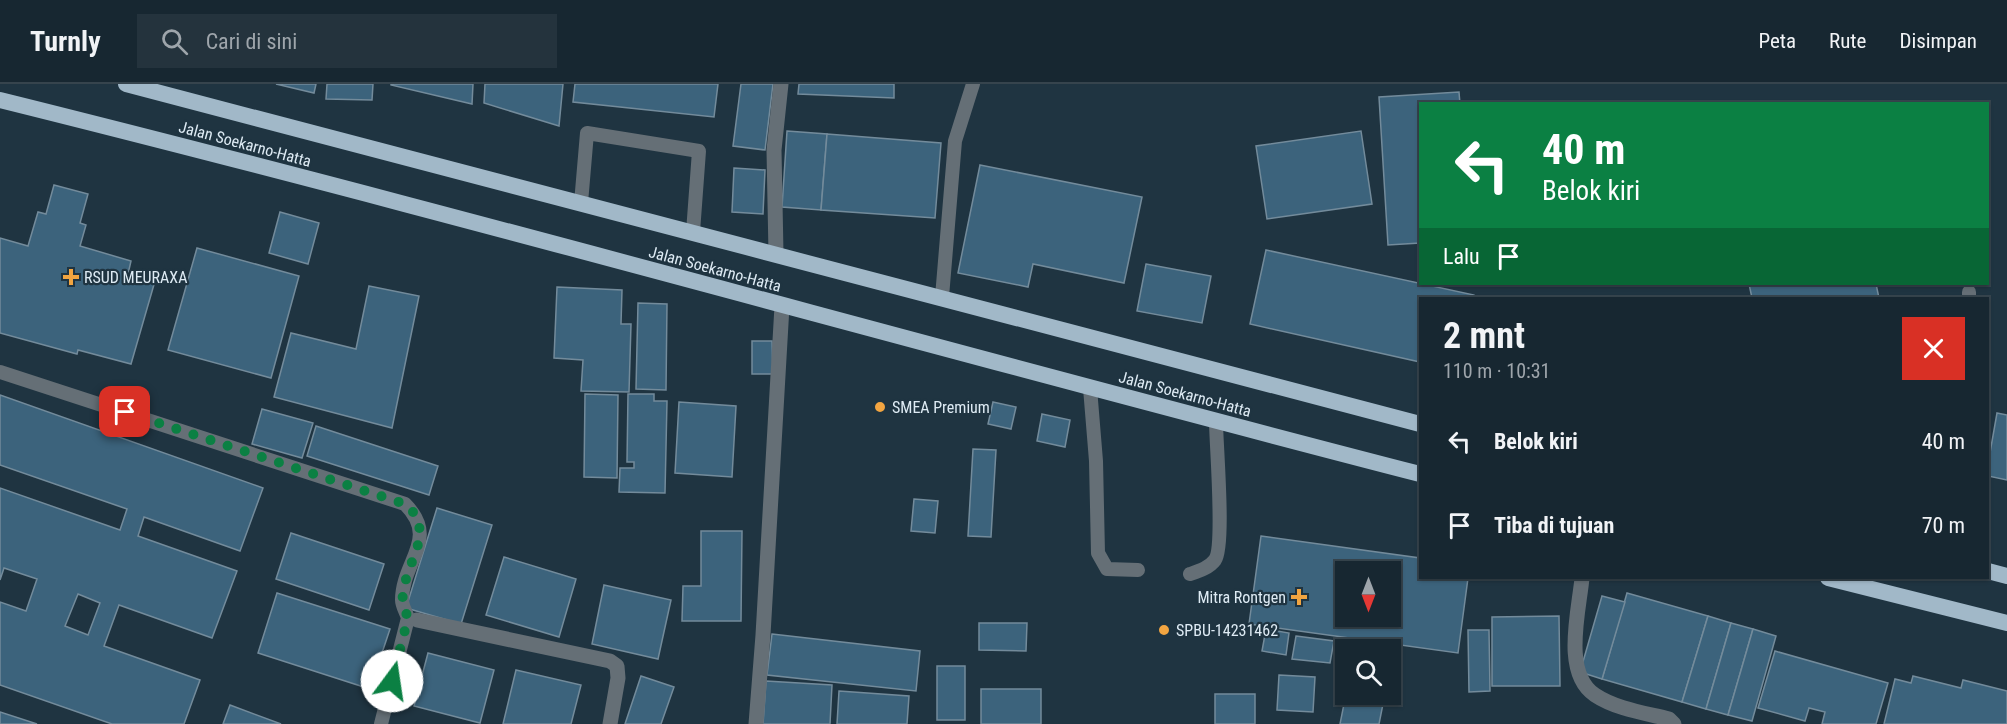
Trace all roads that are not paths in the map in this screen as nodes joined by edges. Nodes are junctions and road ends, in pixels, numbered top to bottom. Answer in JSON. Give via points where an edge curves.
{"nodes":[{"id":1,"x":126,"y":84,"type":"edge"},
{"id":2,"x":781,"y":84,"type":"edge"},
{"id":3,"x":973,"y":84,"type":"edge"},
{"id":4,"x":0,"y":100,"type":"edge"},
{"id":5,"x":581,"y":203,"type":"junction"},
{"id":6,"x":693,"y":232,"type":"junction"},
{"id":7,"x":776,"y":254,"type":"junction"},
{"id":8,"x":942,"y":297,"type":"junction"},
{"id":9,"x":782,"y":306,"type":"junction"},
{"id":10,"x":0,"y":372,"type":"edge"},
{"id":11,"x":1090,"y":388,"type":"junction"},
{"id":12,"x":1216,"y":421,"type":"junction"},
{"id":13,"x":1419,"y":424,"type":"edge"},
{"id":14,"x":1419,"y":474,"type":"edge"},
{"id":15,"x":1137,"y":570,"type":"dead end"},
{"id":16,"x":1989,"y":571,"type":"edge"},
{"id":17,"x":1190,"y":574,"type":"dead end"},
{"id":18,"x":2007,"y":576,"type":"edge"},
{"id":19,"x":1582,"y":579,"type":"edge"},
{"id":20,"x":1832,"y":579,"type":"edge"},
{"id":21,"x":412,"y":619,"type":"junction"},
{"id":22,"x":2007,"y":622,"type":"edge"},
{"id":23,"x":381,"y":724,"type":"edge"},
{"id":24,"x":610,"y":724,"type":"edge"},
{"id":25,"x":756,"y":724,"type":"edge"},
{"id":26,"x":1674,"y":724,"type":"edge"}],
"edges":[{"from":1,"to":5,"type":"highway","name":"Jalan Soekarno-Hatta"},
{"from":2,"to":7,"type":"street","via":[[774,150]]},
{"from":3,"to":8,"type":"lane","via":[[955,141]]},
{"from":4,"to":9,"type":"highway","name":"Jalan Soekarno-Hatta"},
{"from":5,"to":6,"type":"highway","name":"Jalan Soekarno-Hatta"},
{"from":5,"to":6,"type":"lane","via":[[587,133],[699,151]]},
{"from":6,"to":7,"type":"highway","name":"Jalan Soekarno-Hatta"},
{"from":7,"to":8,"type":"highway","name":"Jalan Soekarno-Hatta"},
{"from":8,"to":13,"type":"highway","name":"Jalan Soekarno-Hatta"},
{"from":9,"to":11,"type":"highway","name":"Jalan Soekarno-Hatta"},
{"from":9,"to":25,"type":"street"},
{"from":10,"to":21,"type":"lane","via":[[405,504],[417,516],[421,536],[402,603]]},
{"from":11,"to":12,"type":"highway","name":"Jalan Soekarno-Hatta"},
{"from":11,"to":15,"type":"lane","via":[[1098,553],[1107,569]]},
{"from":12,"to":14,"type":"highway","name":"Jalan Soekarno-Hatta"},
{"from":12,"to":17,"type":"lane","via":[[1220,538],[1215,560]]},
{"from":16,"to":18,"type":"highway"},
{"from":19,"to":26,"type":"street","via":[[1574,655],[1580,678],[1593,694]]},
{"from":20,"to":22,"type":"highway"},
{"from":21,"to":23,"type":"lane"},
{"from":21,"to":24,"type":"street","via":[[610,661],[617,666],[618,678]]}]}
